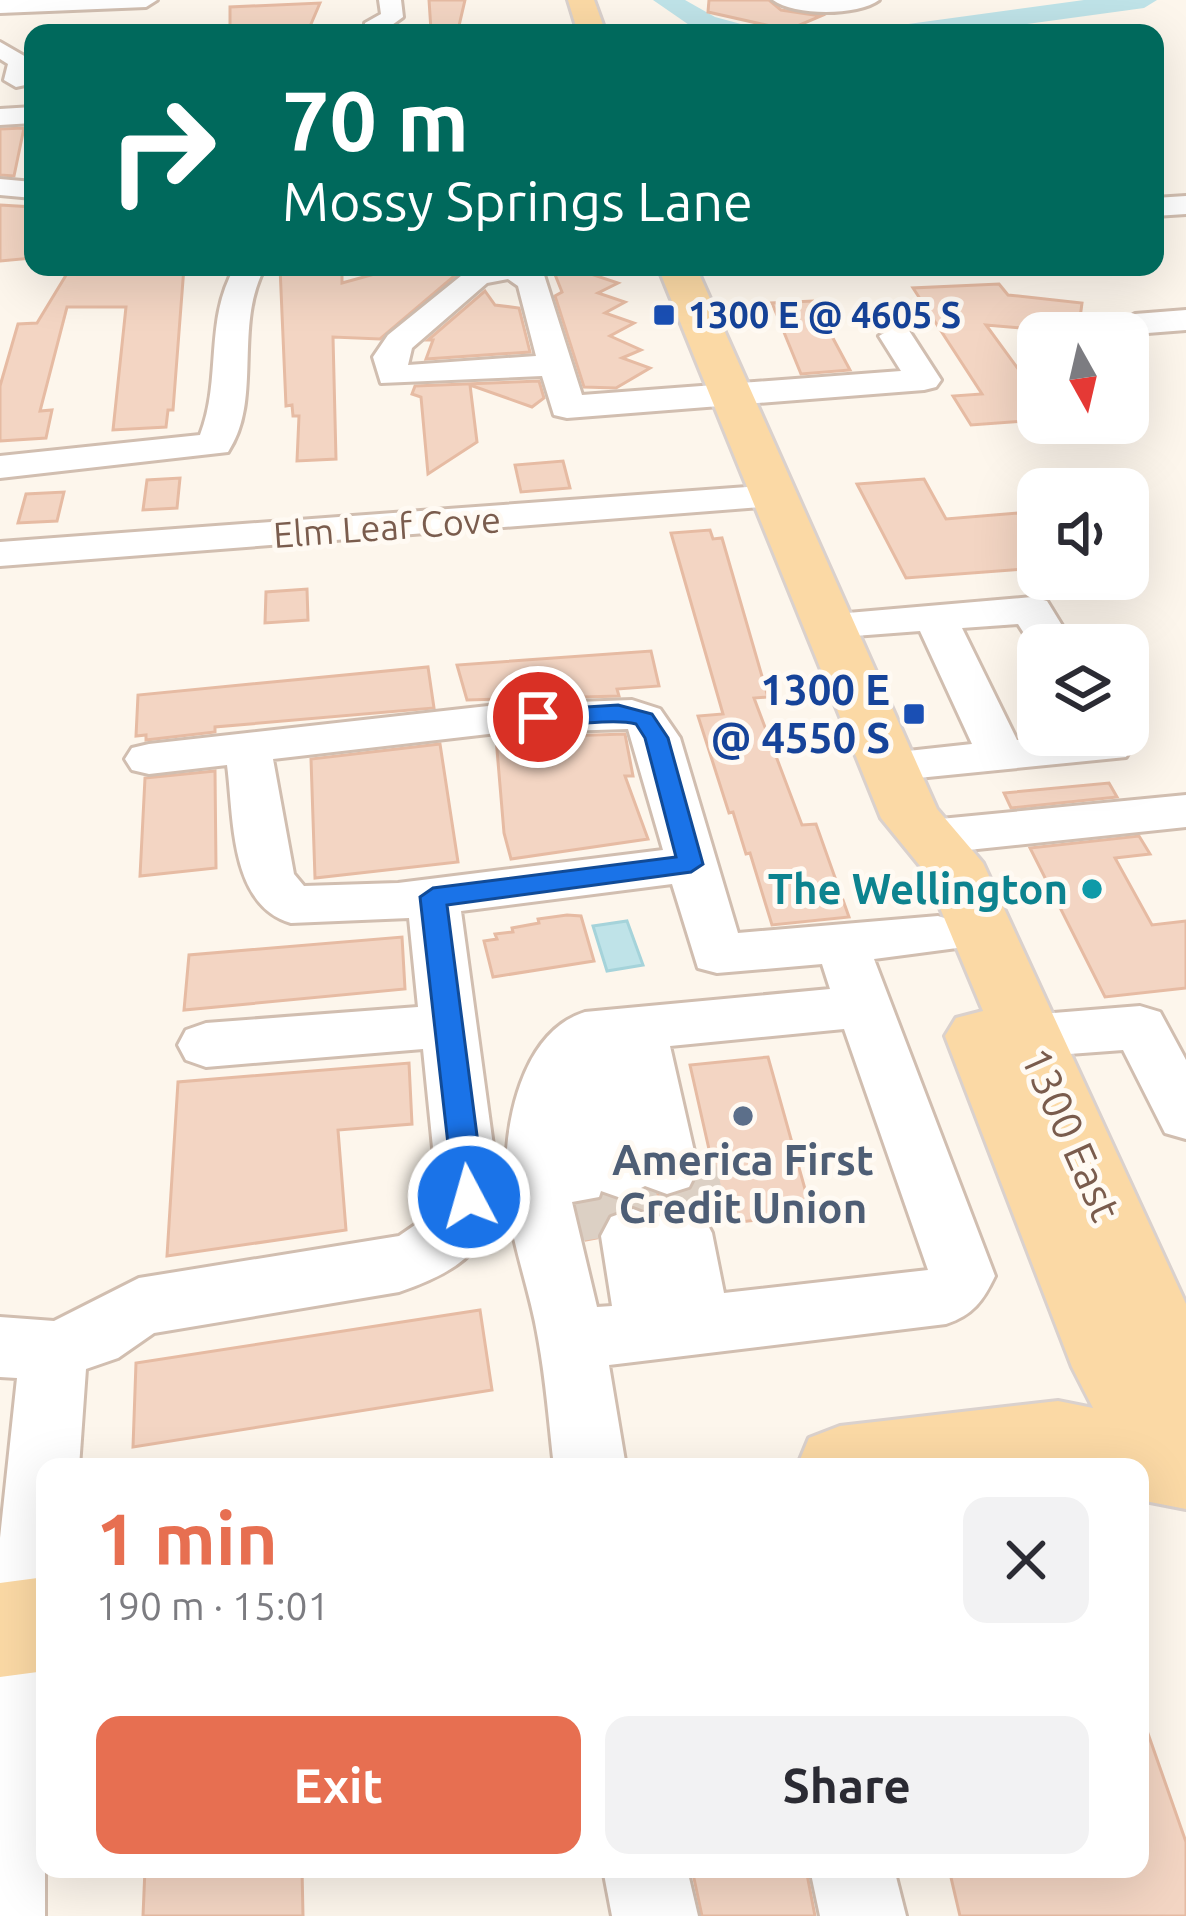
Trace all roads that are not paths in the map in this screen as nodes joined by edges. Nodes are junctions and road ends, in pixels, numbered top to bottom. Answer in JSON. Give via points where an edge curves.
{"nodes":[{"id":1,"x":124,"y":0,"type":"edge"},
{"id":2,"x":146,"y":0,"type":"edge"},
{"id":3,"x":390,"y":0,"type":"edge"},
{"id":4,"x":784,"y":0,"type":"edge"},
{"id":5,"x":868,"y":0,"type":"edge"},
{"id":6,"x":0,"y":6,"type":"edge"},
{"id":7,"x":379,"y":24,"type":"edge"},
{"id":8,"x":0,"y":49,"type":"edge"},
{"id":9,"x":11,"y":77,"type":"edge"},
{"id":10,"x":243,"y":276,"type":"edge"},
{"id":11,"x":475,"y":276,"type":"edge"},
{"id":12,"x":527,"y":276,"type":"edge"},
{"id":13,"x":681,"y":276,"type":"edge"},
{"id":14,"x":1186,"y":320,"type":"edge"},
{"id":15,"x":1149,"y":323,"type":"edge"},
{"id":16,"x":896,"y":336,"type":"dead end"},
{"id":17,"x":555,"y":365,"type":"junction"},
{"id":18,"x":729,"y":394,"type":"junction"},
{"id":19,"x":0,"y":467,"type":"edge"},
{"id":20,"x":773,"y":497,"type":"junction"},
{"id":21,"x":0,"y":554,"type":"edge"},
{"id":22,"x":935,"y":617,"type":"junction"},
{"id":23,"x":1040,"y":624,"type":"edge"},
{"id":24,"x":828,"y":625,"type":"junction"},
{"id":25,"x":248,"y":748,"type":"junction"},
{"id":26,"x":1017,"y":755,"type":"edge"},
{"id":27,"x":1000,"y":757,"type":"junction"},
{"id":28,"x":148,"y":759,"type":"dead end"},
{"id":29,"x":910,"y":807,"type":"junction"},
{"id":30,"x":1186,"y":811,"type":"edge"},
{"id":31,"x":691,"y":864,"type":"junction"},
{"id":32,"x":433,"y":897,"type":"junction"},
{"id":33,"x":938,"y":935,"type":"junction"},
{"id":34,"x":842,"y":945,"type":"junction"},
{"id":35,"x":864,"y":1006,"type":"junction"},
{"id":36,"x":1163,"y":1018,"type":"edge"},
{"id":37,"x":449,"y":1026,"type":"junction"},
{"id":38,"x":1029,"y":1036,"type":"junction"},
{"id":39,"x":598,"y":1044,"type":"junction"},
{"id":40,"x":206,"y":1045,"type":"dead end"},
{"id":41,"x":1186,"y":1116,"type":"edge"},
{"id":42,"x":649,"y":1331,"type":"junction"},
{"id":43,"x":27,"y":1349,"type":"edge"},
{"id":44,"x":594,"y":1458,"type":"edge"},
{"id":45,"x":915,"y":1458,"type":"edge"},
{"id":46,"x":1116,"y":1458,"type":"edge"},
{"id":47,"x":1174,"y":1475,"type":"edge"},
{"id":48,"x":26,"y":1627,"type":"edge"},
{"id":49,"x":647,"y":1878,"type":"edge"},
{"id":50,"x":854,"y":1878,"type":"edge"},
{"id":51,"x":2,"y":1916,"type":"edge"},
{"id":52,"x":655,"y":1916,"type":"edge"},
{"id":53,"x":863,"y":1916,"type":"edge"}],
"edges":[{"from":1,"to":2,"type":"street"},
{"from":1,"to":6,"type":"street"},
{"from":3,"to":7,"type":"street","via":[[392,16]]},
{"from":4,"to":5,"type":"street"},
{"from":8,"to":9,"type":"street","via":[[21,61]]},
{"from":10,"to":19,"type":"street","via":[[230,307],[225,425],[215,444]]},
{"from":11,"to":17,"type":"street","via":[[400,342],[393,376]]},
{"from":12,"to":17,"type":"street"},
{"from":13,"to":18,"type":"main road","name":"1300 East"},
{"from":14,"to":15,"type":"street"},
{"from":16,"to":18,"type":"street","via":[[925,380]]},
{"from":17,"to":18,"type":"street","via":[[554,419]]},
{"from":18,"to":20,"type":"main road","name":"1300 East"},
{"from":20,"to":21,"type":"street","name":"Elm Leaf Cove"},
{"from":20,"to":24,"type":"main road","name":"1300 East"},
{"from":22,"to":23,"type":"street","via":[[1032,610]]},
{"from":22,"to":24,"type":"street"},
{"from":22,"to":27,"type":"street"},
{"from":24,"to":29,"type":"main road","name":"1300 East"},
{"from":25,"to":28,"type":"street"},
{"from":25,"to":31,"type":"street","via":[[497,719],[632,714],[657,738]]},
{"from":25,"to":32,"type":"street","via":[[269,879],[291,905]]},
{"from":26,"to":27,"type":"street"},
{"from":27,"to":29,"type":"street"},
{"from":29,"to":30,"type":"street"},
{"from":29,"to":33,"type":"main road","name":"1300 East","via":[[912,872]]},
{"from":29,"to":38,"type":"main road","name":"1300 East","via":[[952,863]]},
{"from":31,"to":32,"type":"street"},
{"from":31,"to":34,"type":"street","via":[[716,954]]},
{"from":32,"to":37,"type":"street"},
{"from":33,"to":34,"type":"street"},
{"from":33,"to":47,"type":"main road","name":"1300 East","via":[[1113,1367]]},
{"from":34,"to":35,"type":"street"},
{"from":35,"to":39,"type":"street"},
{"from":35,"to":42,"type":"street","via":[[963,1276],[946,1296]]},
{"from":36,"to":38,"type":"street"},
{"from":36,"to":41,"type":"street"},
{"from":37,"to":40,"type":"street"},
{"from":37,"to":43,"type":"street","via":[[469,1197],[466,1219],[451,1238],[399,1264],[139,1307],[94,1337]]},
{"from":38,"to":47,"type":"main road","name":"1300 East","via":[[1169,1357]]},
{"from":39,"to":39,"type":"street","via":[[632,1173]]},
{"from":39,"to":42,"type":"street","via":[[537,1186]]},
{"from":42,"to":42,"type":"street","via":[[644,1236]]},
{"from":42,"to":44,"type":"street"},
{"from":43,"to":48,"type":"street","via":[[36,1514]]},
{"from":45,"to":46,"type":"main road","via":[[1058,1441]]},
{"from":48,"to":51,"type":"street"},
{"from":49,"to":52,"type":"street"},
{"from":50,"to":53,"type":"street"}]}
